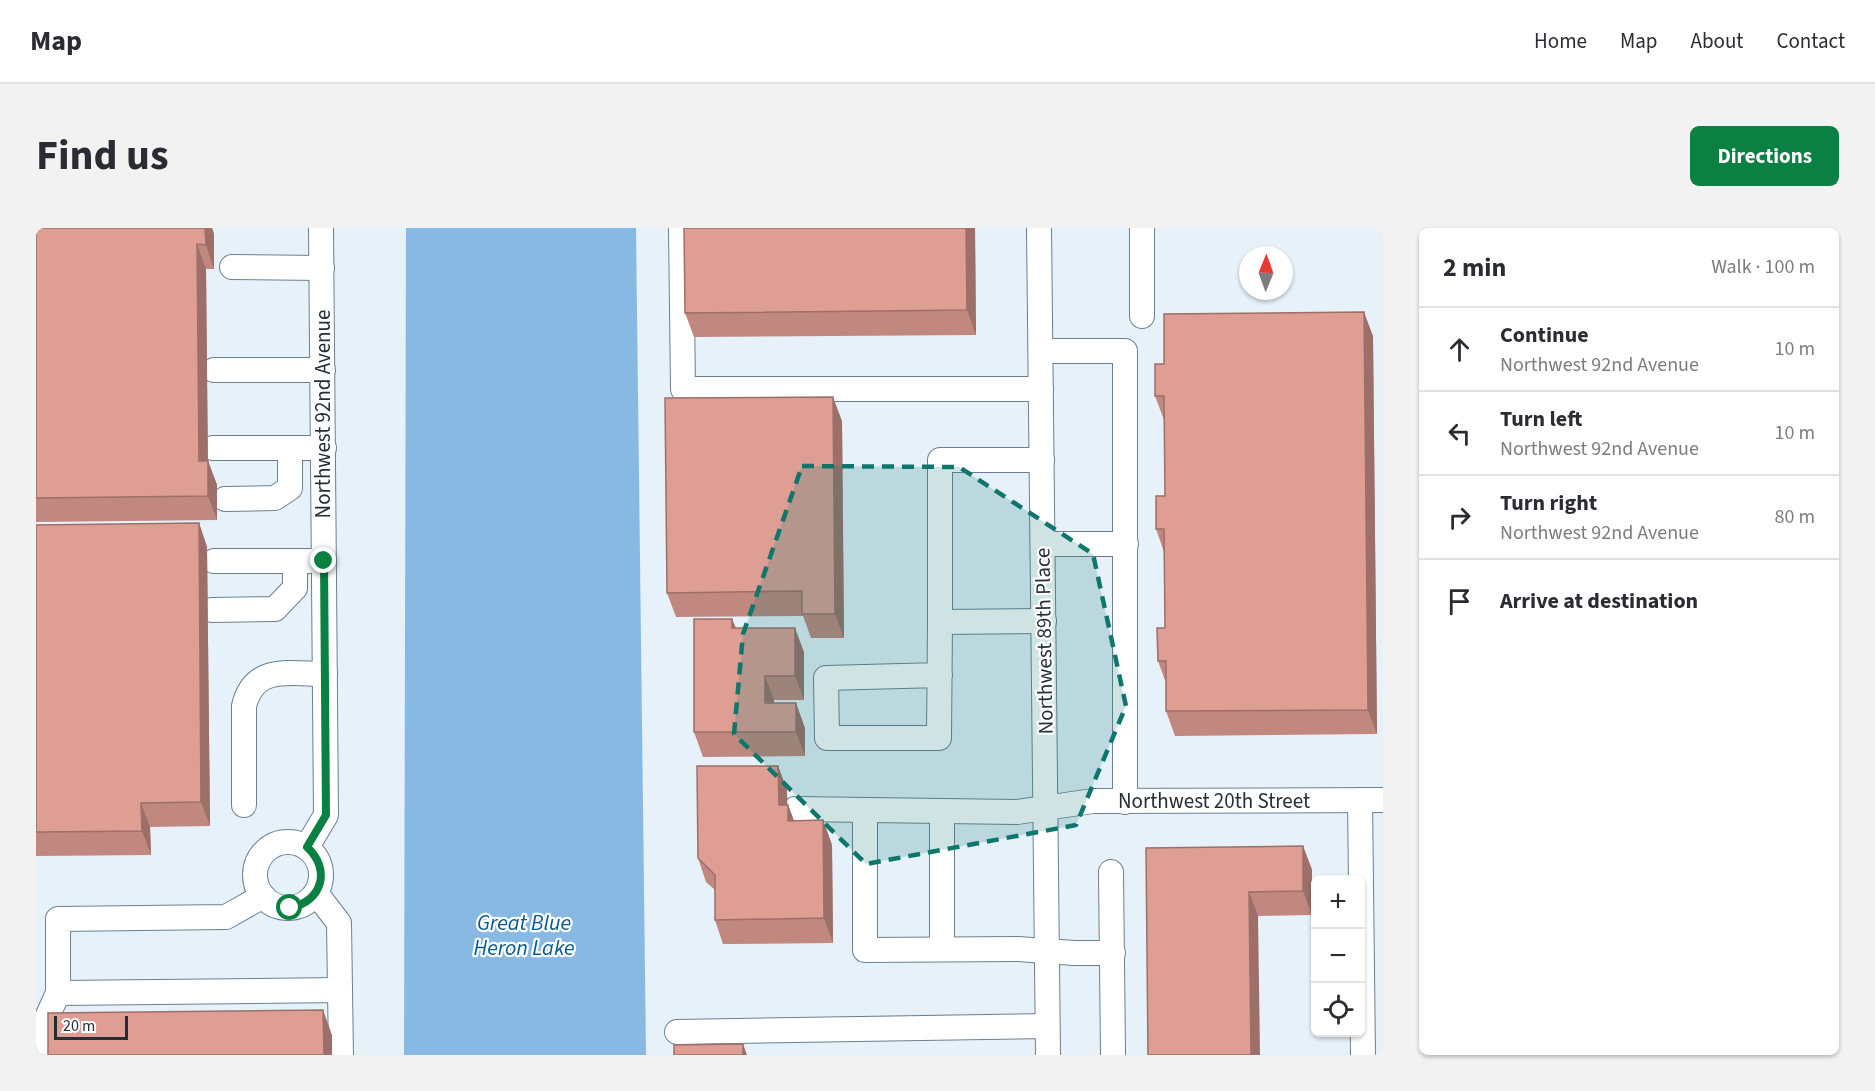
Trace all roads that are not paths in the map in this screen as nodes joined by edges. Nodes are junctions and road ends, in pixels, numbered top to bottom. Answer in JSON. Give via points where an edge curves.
{"nodes":[{"id":1,"x":321,"y":228,"type":"edge"},
{"id":2,"x":681,"y":228,"type":"edge"},
{"id":3,"x":1039,"y":228,"type":"edge"},
{"id":4,"x":1142,"y":228,"type":"edge"},
{"id":5,"x":232,"y":267,"type":"dead end"},
{"id":6,"x":322,"y":268,"type":"junction"},
{"id":7,"x":1142,"y":315,"type":"dead end"},
{"id":8,"x":1041,"y":351,"type":"junction"},
{"id":9,"x":214,"y":370,"type":"dead end"},
{"id":10,"x":323,"y":370,"type":"junction"},
{"id":11,"x":1041,"y":389,"type":"junction"},
{"id":12,"x":213,"y":448,"type":"dead end"},
{"id":13,"x":290,"y":448,"type":"junction"},
{"id":14,"x":324,"y":448,"type":"junction"},
{"id":15,"x":1042,"y":460,"type":"junction"},
{"id":16,"x":225,"y":499,"type":"dead end"},
{"id":17,"x":1043,"y":544,"type":"junction"},
{"id":18,"x":1126,"y":544,"type":"junction"},
{"id":19,"x":214,"y":561,"type":"dead end"},
{"id":20,"x":296,"y":561,"type":"junction"},
{"id":21,"x":324,"y":561,"type":"junction"},
{"id":22,"x":212,"y":610,"type":"dead end"},
{"id":23,"x":1044,"y":621,"type":"junction"},
{"id":24,"x":940,"y":622,"type":"junction"},
{"id":25,"x":325,"y":674,"type":"junction"},
{"id":26,"x":940,"y":675,"type":"junction"},
{"id":27,"x":1371,"y":800,"type":"edge"},
{"id":28,"x":1125,"y":802,"type":"junction"},
{"id":29,"x":244,"y":805,"type":"dead end"},
{"id":30,"x":1045,"y":808,"type":"junction"},
{"id":31,"x":795,"y":809,"type":"dead end"},
{"id":32,"x":865,"y":810,"type":"junction"},
{"id":33,"x":942,"y":813,"type":"junction"},
{"id":34,"x":307,"y":847,"type":"junction"},
{"id":35,"x":1111,"y":872,"type":"dead end"},
{"id":36,"x":316,"y":893,"type":"junction"},
{"id":37,"x":263,"y":896,"type":"junction"},
{"id":38,"x":942,"y":949,"type":"junction"},
{"id":39,"x":1047,"y":951,"type":"junction"},
{"id":40,"x":1113,"y":953,"type":"junction"},
{"id":41,"x":340,"y":990,"type":"junction"},
{"id":42,"x":58,"y":993,"type":"junction"},
{"id":43,"x":1047,"y":1026,"type":"junction"},
{"id":44,"x":677,"y":1032,"type":"dead end"},
{"id":45,"x":38,"y":1055,"type":"edge"},
{"id":46,"x":341,"y":1055,"type":"edge"},
{"id":47,"x":1048,"y":1055,"type":"edge"},
{"id":48,"x":1113,"y":1055,"type":"edge"},
{"id":49,"x":1363,"y":1055,"type":"edge"}],
"edges":[{"from":1,"to":6,"type":"street","name":"Northwest 92nd Avenue"},
{"from":2,"to":11,"type":"street","via":[[683,389]]},
{"from":3,"to":8,"type":"street","name":"Northwest 89th Place"},
{"from":4,"to":7,"type":"street"},
{"from":5,"to":6,"type":"street"},
{"from":6,"to":10,"type":"street","name":"Northwest 92nd Avenue"},
{"from":8,"to":11,"type":"street","name":"Northwest 89th Place"},
{"from":8,"to":18,"type":"street","via":[[1125,351]]},
{"from":9,"to":10,"type":"street"},
{"from":10,"to":14,"type":"street","name":"Northwest 92nd Avenue"},
{"from":11,"to":15,"type":"street","name":"Northwest 89th Place"},
{"from":12,"to":13,"type":"street"},
{"from":13,"to":14,"type":"street"},
{"from":13,"to":16,"type":"street","via":[[290,488],[275,498]]},
{"from":14,"to":21,"type":"street","name":"Northwest 92nd Avenue"},
{"from":15,"to":17,"type":"street","name":"Northwest 89th Place"},
{"from":15,"to":24,"type":"street","via":[[940,460]]},
{"from":17,"to":18,"type":"street"},
{"from":17,"to":23,"type":"street","name":"Northwest 89th Place"},
{"from":18,"to":28,"type":"street"},
{"from":19,"to":20,"type":"street"},
{"from":20,"to":21,"type":"street"},
{"from":20,"to":22,"type":"street","via":[[295,588],[275,609]]},
{"from":21,"to":25,"type":"street","name":"Northwest 92nd Avenue"},
{"from":23,"to":24,"type":"street"},
{"from":23,"to":30,"type":"street","name":"Northwest 89th Place"},
{"from":24,"to":26,"type":"street"},
{"from":25,"to":29,"type":"street","via":[[267,674],[246,695]]},
{"from":25,"to":34,"type":"street","name":"Northwest 92nd Avenue","via":[[326,815]]},
{"from":26,"to":26,"type":"street","via":[[826,678],[827,738],[939,738]]},
{"from":27,"to":28,"type":"street","name":"Northwest 20th Street"},
{"from":27,"to":49,"type":"street"},
{"from":28,"to":30,"type":"street","name":"Northwest 20th Street","via":[[1093,801]]},
{"from":30,"to":33,"type":"street","name":"Northwest 20th Street"},
{"from":30,"to":39,"type":"street","name":"Northwest 89th Place"},
{"from":31,"to":32,"type":"street","name":"Northwest 20th Street"},
{"from":32,"to":33,"type":"street","name":"Northwest 20th Street"},
{"from":32,"to":38,"type":"street","via":[[865,950]]},
{"from":33,"to":38,"type":"street"},
{"from":34,"to":36,"type":"street","via":[[320,863],[321,884]]},
{"from":34,"to":37,"type":"street","via":[[286,842],[267,849],[256,867],[257,887]]},
{"from":35,"to":40,"type":"street"},
{"from":36,"to":37,"type":"street","via":[[300,906],[290,908],[270,903]]},
{"from":36,"to":41,"type":"street","via":[[339,923]]},
{"from":37,"to":42,"type":"street","via":[[226,917],[57,919]]},
{"from":38,"to":39,"type":"street"},
{"from":39,"to":40,"type":"street"},
{"from":39,"to":43,"type":"street","name":"Northwest 89th Place"},
{"from":40,"to":48,"type":"street"},
{"from":41,"to":42,"type":"street"},
{"from":41,"to":46,"type":"street"},
{"from":42,"to":45,"type":"street","via":[[38,1037]]},
{"from":43,"to":44,"type":"street"},
{"from":43,"to":47,"type":"street","name":"Northwest 89th Place"}]}
